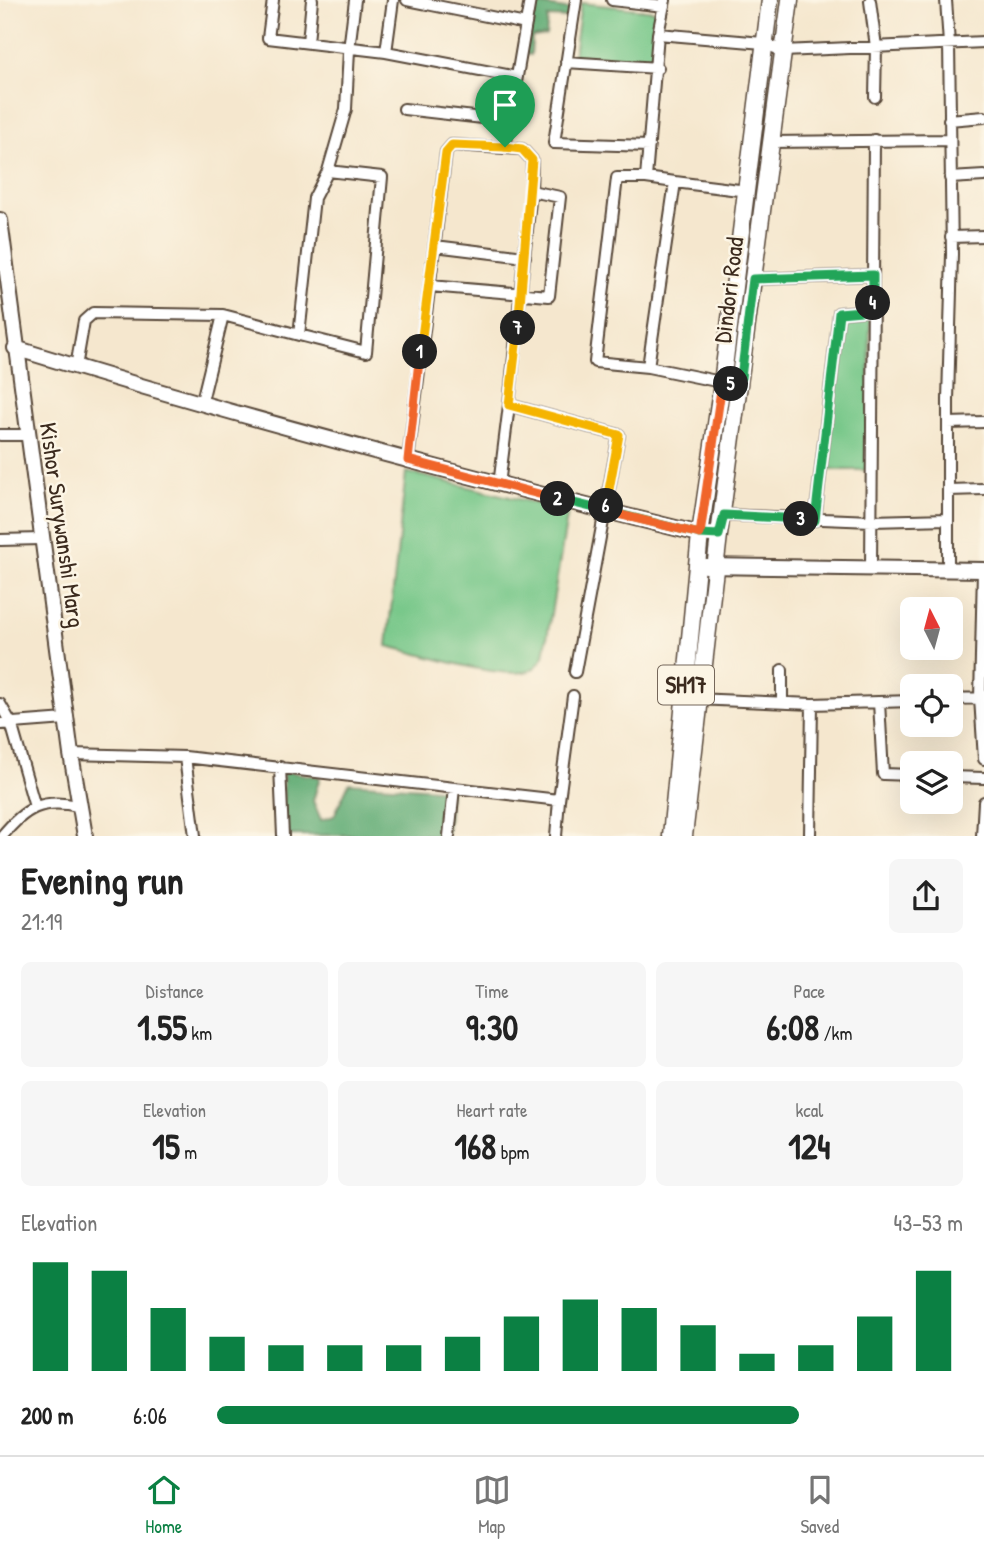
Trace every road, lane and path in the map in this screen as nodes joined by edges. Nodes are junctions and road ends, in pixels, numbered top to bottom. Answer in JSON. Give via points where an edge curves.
{"nodes":[{"id":1,"x":273,"y":0,"type":"edge"},
{"id":2,"x":312,"y":0,"type":"edge"},
{"id":3,"x":355,"y":0,"type":"edge"},
{"id":4,"x":393,"y":0,"type":"edge"},
{"id":5,"x":407,"y":0,"type":"edge"},
{"id":6,"x":530,"y":0,"type":"edge"},
{"id":7,"x":576,"y":0,"type":"edge"},
{"id":8,"x":612,"y":0,"type":"edge"},
{"id":9,"x":769,"y":0,"type":"edge"},
{"id":10,"x":790,"y":0,"type":"edge"},
{"id":11,"x":946,"y":0,"type":"edge"},
{"id":12,"x":870,"y":1,"type":"edge"},
{"id":13,"x":665,"y":3,"type":"edge"},
{"id":14,"x":526,"y":24,"type":"junction"},
{"id":15,"x":658,"y":34,"type":"junction"},
{"id":16,"x":308,"y":42,"type":"junction"},
{"id":17,"x":984,"y":42,"type":"edge"},
{"id":18,"x":762,"y":43,"type":"junction"},
{"id":19,"x":950,"y":44,"type":"junction"},
{"id":20,"x":876,"y":47,"type":"junction"},
{"id":21,"x":349,"y":50,"type":"junction"},
{"id":22,"x":783,"y":51,"type":"junction"},
{"id":23,"x":386,"y":52,"type":"junction"},
{"id":24,"x":566,"y":62,"type":"junction"},
{"id":25,"x":658,"y":68,"type":"junction"},
{"id":26,"x":517,"y":76,"type":"junction"},
{"id":27,"x":875,"y":97,"type":"dead end"},
{"id":28,"x":404,"y":109,"type":"dead end"},
{"id":29,"x":984,"y":117,"type":"edge"},
{"id":30,"x":949,"y":120,"type":"junction"},
{"id":31,"x":509,"y":121,"type":"junction"},
{"id":32,"x":874,"y":140,"type":"junction"},
{"id":33,"x":949,"y":140,"type":"junction"},
{"id":34,"x":771,"y":142,"type":"junction"},
{"id":35,"x":649,"y":146,"type":"junction"},
{"id":36,"x":505,"y":147,"type":"junction"},
{"id":37,"x":328,"y":171,"type":"junction"},
{"id":38,"x":984,"y":176,"type":"edge"},
{"id":39,"x":646,"y":178,"type":"junction"},
{"id":40,"x":950,"y":178,"type":"junction"},
{"id":41,"x":675,"y":182,"type":"junction"},
{"id":42,"x":531,"y":191,"type":"junction"},
{"id":43,"x":747,"y":191,"type":"junction"},
{"id":44,"x":0,"y":220,"type":"edge"},
{"id":45,"x":984,"y":236,"type":"edge"},
{"id":46,"x":951,"y":237,"type":"junction"},
{"id":47,"x":435,"y":246,"type":"junction"},
{"id":48,"x":525,"y":257,"type":"junction"},
{"id":49,"x":873,"y":275,"type":"junction"},
{"id":50,"x":753,"y":279,"type":"junction"},
{"id":51,"x":430,"y":286,"type":"junction"},
{"id":52,"x":521,"y":296,"type":"junction"},
{"id":53,"x":5,"y":306,"type":"edge"},
{"id":54,"x":873,"y":310,"type":"junction"},
{"id":55,"x":223,"y":315,"type":"junction"},
{"id":56,"x":299,"y":335,"type":"junction"},
{"id":57,"x":15,"y":348,"type":"junction"},
{"id":58,"x":76,"y":367,"type":"junction"},
{"id":59,"x":648,"y":367,"type":"junction"},
{"id":60,"x":722,"y":383,"type":"junction"},
{"id":61,"x":740,"y":386,"type":"junction"},
{"id":62,"x":201,"y":405,"type":"junction"},
{"id":63,"x":509,"y":405,"type":"junction"},
{"id":64,"x":984,"y":422,"type":"edge"},
{"id":65,"x":948,"y":423,"type":"junction"},
{"id":66,"x":0,"y":435,"type":"edge"},
{"id":67,"x":27,"y":435,"type":"junction"},
{"id":68,"x":408,"y":460,"type":"junction"},
{"id":69,"x":499,"y":485,"type":"junction"},
{"id":70,"x":984,"y":489,"type":"edge"},
{"id":71,"x":948,"y":490,"type":"junction"},
{"id":72,"x":605,"y":511,"type":"junction"},
{"id":73,"x":724,"y":515,"type":"junction"},
{"id":74,"x":948,"y":519,"type":"junction"},
{"id":75,"x":815,"y":520,"type":"junction"},
{"id":76,"x":872,"y":521,"type":"junction"},
{"id":77,"x":700,"y":534,"type":"junction"},
{"id":78,"x":719,"y":535,"type":"junction"},
{"id":79,"x":41,"y":539,"type":"junction"},
{"id":80,"x":0,"y":540,"type":"edge"},
{"id":81,"x":696,"y":565,"type":"junction"},
{"id":82,"x":715,"y":568,"type":"junction"},
{"id":83,"x":871,"y":569,"type":"junction"},
{"id":84,"x":948,"y":570,"type":"junction"},
{"id":85,"x":984,"y":570,"type":"edge"},
{"id":86,"x":782,"y":670,"type":"dead end"},
{"id":87,"x":575,"y":672,"type":"dead end"},
{"id":88,"x":573,"y":696,"type":"dead end"},
{"id":89,"x":982,"y":698,"type":"edge"},
{"id":90,"x":691,"y":699,"type":"junction"},
{"id":91,"x":963,"y":699,"type":"edge"},
{"id":92,"x":900,"y":701,"type":"edge"},
{"id":93,"x":879,"y":702,"type":"junction"},
{"id":94,"x":782,"y":703,"type":"junction"},
{"id":95,"x":812,"y":704,"type":"junction"},
{"id":96,"x":0,"y":705,"type":"edge"},
{"id":97,"x":66,"y":719,"type":"junction"},
{"id":98,"x":5,"y":723,"type":"edge"},
{"id":99,"x":71,"y":754,"type":"junction"},
{"id":100,"x":185,"y":757,"type":"junction"},
{"id":101,"x":984,"y":759,"type":"edge"},
{"id":102,"x":280,"y":767,"type":"junction"},
{"id":103,"x":900,"y":775,"type":"edge"},
{"id":104,"x":963,"y":777,"type":"edge"},
{"id":105,"x":984,"y":778,"type":"edge"},
{"id":106,"x":454,"y":788,"type":"junction"},
{"id":107,"x":559,"y":800,"type":"junction"},
{"id":108,"x":984,"y":802,"type":"edge"},
{"id":109,"x":78,"y":806,"type":"junction"},
{"id":110,"x":35,"y":807,"type":"junction"},
{"id":111,"x":2,"y":835,"type":"edge"},
{"id":112,"x":85,"y":835,"type":"edge"},
{"id":113,"x":195,"y":835,"type":"edge"},
{"id":114,"x":283,"y":835,"type":"edge"},
{"id":115,"x":449,"y":835,"type":"edge"},
{"id":116,"x":556,"y":835,"type":"edge"},
{"id":117,"x":671,"y":835,"type":"edge"},
{"id":118,"x":684,"y":835,"type":"edge"},
{"id":119,"x":810,"y":835,"type":"edge"},
{"id":120,"x":982,"y":835,"type":"edge"}],
"edges":[{"from":1,"to":16,"type":"street","via":[[268,37]]},
{"from":2,"to":16,"type":"street"},
{"from":3,"to":21,"type":"street"},
{"from":4,"to":23,"type":"street"},
{"from":5,"to":14,"type":"street"},
{"from":6,"to":14,"type":"street"},
{"from":7,"to":24,"type":"street"},
{"from":8,"to":13,"type":"street"},
{"from":9,"to":18,"type":"main road","name":"Dindori Road"},
{"from":10,"to":22,"type":"main road","name":"Dindori Road","number":"SH17"},
{"from":11,"to":19,"type":"street"},
{"from":12,"to":20,"type":"street"},
{"from":13,"to":15,"type":"street"},
{"from":14,"to":26,"type":"street"},
{"from":15,"to":18,"type":"street"},
{"from":15,"to":25,"type":"street"},
{"from":16,"to":21,"type":"street"},
{"from":17,"to":19,"type":"street"},
{"from":18,"to":22,"type":"street"},
{"from":18,"to":43,"type":"main road","name":"Dindori Road"},
{"from":19,"to":20,"type":"street"},
{"from":19,"to":30,"type":"street"},
{"from":20,"to":22,"type":"street"},
{"from":20,"to":27,"type":"street"},
{"from":21,"to":23,"type":"street"},
{"from":21,"to":37,"type":"street","via":[[346,109]]},
{"from":22,"to":34,"type":"main road","name":"Dindori Road","number":"SH17"},
{"from":23,"to":26,"type":"street"},
{"from":24,"to":25,"type":"street"},
{"from":24,"to":35,"type":"street","via":[[554,143]]},
{"from":25,"to":35,"type":"street"},
{"from":26,"to":31,"type":"street"},
{"from":28,"to":31,"type":"street"},
{"from":29,"to":30,"type":"street"},
{"from":30,"to":33,"type":"street"},
{"from":31,"to":36,"type":"street"},
{"from":32,"to":33,"type":"street"},
{"from":32,"to":34,"type":"street"},
{"from":32,"to":49,"type":"street"},
{"from":33,"to":40,"type":"street"},
{"from":34,"to":50,"type":"main road","name":"Dindori Road","number":"SH17"},
{"from":35,"to":39,"type":"street"},
{"from":36,"to":42,"type":"street","via":[[529,153]]},
{"from":36,"to":47,"type":"street","via":[[449,147]]},
{"from":37,"to":56,"type":"street","via":[[314,198]]},
{"from":37,"to":56,"type":"street","via":[[382,177],[366,352]]},
{"from":38,"to":40,"type":"street"},
{"from":39,"to":41,"type":"street"},
{"from":39,"to":59,"type":"street","via":[[617,177],[595,362]]},
{"from":40,"to":46,"type":"street"},
{"from":41,"to":43,"type":"street"},
{"from":41,"to":59,"type":"street"},
{"from":42,"to":48,"type":"street"},
{"from":42,"to":52,"type":"street","via":[[557,195],[560,201],[551,294],[544,298]]},
{"from":43,"to":60,"type":"main road","name":"Dindori Road"},
{"from":44,"to":53,"type":"street","name":"Kishor Surywanshi Marg"},
{"from":45,"to":46,"type":"street"},
{"from":46,"to":65,"type":"street"},
{"from":47,"to":48,"type":"street"},
{"from":47,"to":51,"type":"street"},
{"from":48,"to":52,"type":"street"},
{"from":49,"to":50,"type":"street"},
{"from":49,"to":54,"type":"street"},
{"from":50,"to":61,"type":"main road","name":"Dindori Road","number":"SH17"},
{"from":51,"to":52,"type":"street"},
{"from":51,"to":68,"type":"street"},
{"from":52,"to":63,"type":"street"},
{"from":53,"to":57,"type":"street","name":"Kishor Surywanshi Marg"},
{"from":54,"to":75,"type":"street","via":[[839,313]]},
{"from":54,"to":76,"type":"street"},
{"from":55,"to":56,"type":"street"},
{"from":55,"to":58,"type":"street","via":[[93,313],[84,321]]},
{"from":55,"to":62,"type":"street"},
{"from":57,"to":58,"type":"street"},
{"from":57,"to":67,"type":"street","name":"Kishor Surywanshi Marg"},
{"from":58,"to":62,"type":"street"},
{"from":59,"to":60,"type":"street"},
{"from":60,"to":61,"type":"street"},
{"from":60,"to":77,"type":"main road","name":"Dindori Road"},
{"from":61,"to":73,"type":"main road","name":"Dindori Road","number":"SH17"},
{"from":62,"to":68,"type":"street"},
{"from":63,"to":69,"type":"street"},
{"from":63,"to":72,"type":"street","via":[[619,435]]},
{"from":64,"to":65,"type":"street"},
{"from":65,"to":71,"type":"street"},
{"from":66,"to":67,"type":"street"},
{"from":67,"to":79,"type":"street","name":"Kishor Surywanshi Marg"},
{"from":68,"to":69,"type":"street"},
{"from":69,"to":72,"type":"street"},
{"from":70,"to":71,"type":"street"},
{"from":71,"to":74,"type":"street"},
{"from":72,"to":77,"type":"street"},
{"from":72,"to":87,"type":"street"},
{"from":73,"to":75,"type":"street"},
{"from":73,"to":78,"type":"main road","name":"Dindori Road","number":"SH17"},
{"from":74,"to":76,"type":"street"},
{"from":74,"to":84,"type":"street"},
{"from":75,"to":76,"type":"street"},
{"from":76,"to":83,"type":"street"},
{"from":77,"to":78,"type":"street"},
{"from":77,"to":81,"type":"main road","name":"Dindori Road","number":"SH17"},
{"from":78,"to":82,"type":"main road","name":"Dindori Road","number":"SH17"},
{"from":79,"to":80,"type":"street"},
{"from":79,"to":97,"type":"street","name":"Kishor Surywanshi Marg"},
{"from":81,"to":82,"type":"street"},
{"from":81,"to":90,"type":"main road","name":"Dindori Road","number":"SH17"},
{"from":82,"to":83,"type":"street"},
{"from":82,"to":90,"type":"main road","name":"Dindori Road","number":"SH17"},
{"from":83,"to":84,"type":"street"},
{"from":84,"to":85,"type":"street"},
{"from":85,"to":89,"type":"street"},
{"from":86,"to":94,"type":"street"},
{"from":88,"to":107,"type":"street"},
{"from":89,"to":91,"type":"street"},
{"from":89,"to":101,"type":"street"},
{"from":90,"to":94,"type":"street"},
{"from":90,"to":117,"type":"main road","name":"Dindori Road","number":"SH17"},
{"from":90,"to":118,"type":"main road","name":"Dindori Road","number":"SH17"},
{"from":92,"to":93,"type":"street"},
{"from":93,"to":95,"type":"street"},
{"from":93,"to":103,"type":"street","via":[[883,774]]},
{"from":94,"to":95,"type":"street"},
{"from":95,"to":119,"type":"street"},
{"from":96,"to":98,"type":"street"},
{"from":97,"to":98,"type":"street"},
{"from":97,"to":99,"type":"street","name":"Kishor Surywanshi Marg"},
{"from":98,"to":110,"type":"street"},
{"from":99,"to":100,"type":"street"},
{"from":99,"to":109,"type":"street","name":"Kishor Surywanshi Marg"},
{"from":100,"to":102,"type":"street"},
{"from":100,"to":113,"type":"street"},
{"from":102,"to":106,"type":"street"},
{"from":102,"to":114,"type":"street"},
{"from":104,"to":105,"type":"street"},
{"from":106,"to":107,"type":"street"},
{"from":106,"to":115,"type":"street"},
{"from":107,"to":116,"type":"street"},
{"from":108,"to":120,"type":"street"},
{"from":109,"to":110,"type":"street","via":[[59,802]]},
{"from":109,"to":112,"type":"street","name":"Kishor Surywanshi Marg"},
{"from":110,"to":111,"type":"street"}]}
